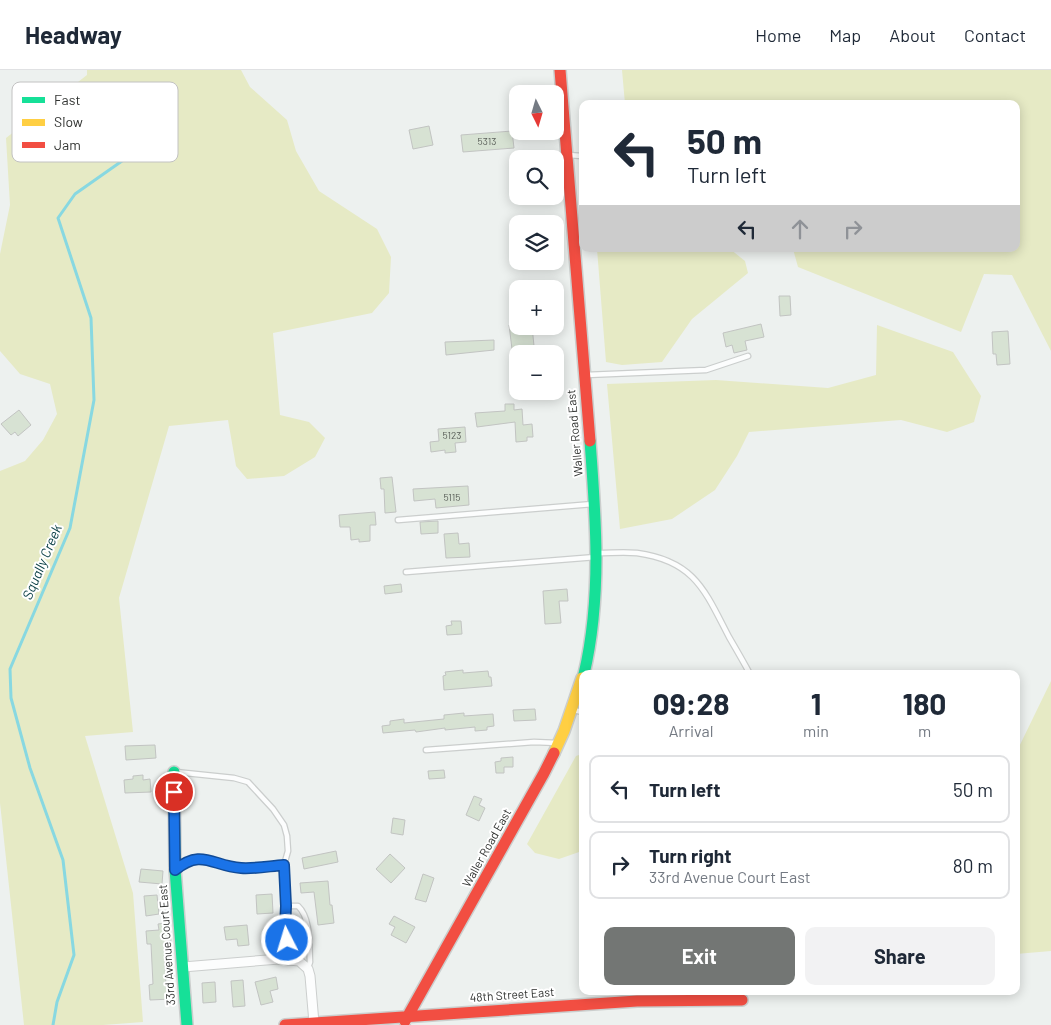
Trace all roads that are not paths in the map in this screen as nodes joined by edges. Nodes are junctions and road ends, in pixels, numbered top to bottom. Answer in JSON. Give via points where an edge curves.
{"nodes":[{"id":1,"x":560,"y":70,"type":"edge"},
{"id":2,"x":567,"y":155,"type":"junction"},
{"id":3,"x":579,"y":156,"type":"edge"},
{"id":4,"x":748,"y":356,"type":"dead end"},
{"id":5,"x":584,"y":375,"type":"junction"},
{"id":6,"x":594,"y":504,"type":"junction"},
{"id":7,"x":398,"y":520,"type":"dead end"},
{"id":8,"x":597,"y":555,"type":"junction"},
{"id":9,"x":406,"y":572,"type":"dead end"},
{"id":10,"x":585,"y":670,"type":"edge"},
{"id":11,"x":748,"y":670,"type":"edge"},
{"id":12,"x":578,"y":711,"type":"edge"},
{"id":13,"x":559,"y":743,"type":"junction"},
{"id":14,"x":426,"y":750,"type":"dead end"},
{"id":15,"x":174,"y":772,"type":"joint"},
{"id":16,"x":284,"y":865,"type":"junction"},
{"id":17,"x":175,"y":870,"type":"junction"},
{"id":18,"x":286,"y":906,"type":"junction"},
{"id":19,"x":290,"y":959,"type":"junction"},
{"id":20,"x":183,"y":967,"type":"junction"},
{"id":21,"x":306,"y":967,"type":"junction"},
{"id":22,"x":668,"y":996,"type":"edge"},
{"id":23,"x":742,"y":1000,"type":"dead end"},
{"id":24,"x":405,"y":1021,"type":"edge"},
{"id":25,"x":314,"y":1023,"type":"junction"},
{"id":26,"x":187,"y":1025,"type":"edge"},
{"id":27,"x":285,"y":1025,"type":"edge"}],
"edges":[{"from":1,"to":2,"type":"street","name":"Waller Road East"},
{"from":2,"to":3,"type":"lane"},
{"from":2,"to":5,"type":"street","name":"Waller Road East"},
{"from":4,"to":5,"type":"lane","via":[[706,370]]},
{"from":5,"to":6,"type":"street","name":"Waller Road East"},
{"from":6,"to":7,"type":"lane"},
{"from":6,"to":8,"type":"street","name":"Waller Road East"},
{"from":8,"to":9,"type":"lane"},
{"from":8,"to":10,"type":"street","name":"Waller Road East","via":[[594,621]]},
{"from":8,"to":11,"type":"lane","via":[[636,553],[655,557],[690,575],[712,603]]},
{"from":12,"to":13,"type":"street","name":"Waller Road East"},
{"from":13,"to":14,"type":"lane"},
{"from":13,"to":24,"type":"street","name":"Waller Road East"},
{"from":15,"to":16,"type":"lane","via":[[248,782],[284,825],[288,851]]},
{"from":15,"to":17,"type":"street","name":"33rd Avenue Court East"},
{"from":16,"to":17,"type":"lane","via":[[241,868],[193,859]]},
{"from":16,"to":18,"type":"lane"},
{"from":17,"to":20,"type":"street","name":"33rd Avenue Court East"},
{"from":18,"to":19,"type":"lane","via":[[285,926]]},
{"from":18,"to":21,"type":"lane","via":[[298,906],[303,911],[310,962]]},
{"from":19,"to":20,"type":"street"},
{"from":19,"to":21,"type":"street"},
{"from":20,"to":26,"type":"street","name":"33rd Avenue Court East"},
{"from":21,"to":25,"type":"street","via":[[311,983]]},
{"from":22,"to":23,"type":"street","name":"48th Street East"},
{"from":22,"to":24,"type":"street","name":"48th Street East"},
{"from":24,"to":25,"type":"street","name":"48th Street East"},
{"from":25,"to":27,"type":"street","name":"48th Street East"}]}
